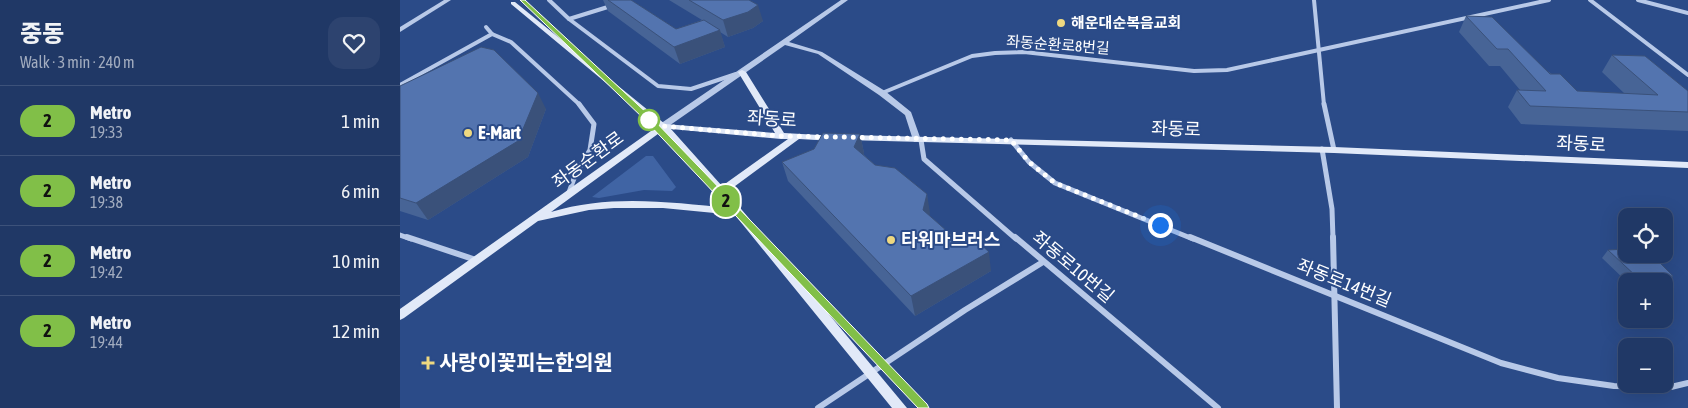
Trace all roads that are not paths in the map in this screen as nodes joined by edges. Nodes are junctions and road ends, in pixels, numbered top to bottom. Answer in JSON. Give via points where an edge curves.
{"nodes":[{"id":1,"x":448,"y":0,"type":"edge"},
{"id":2,"x":549,"y":0,"type":"edge"},
{"id":3,"x":846,"y":0,"type":"edge"},
{"id":4,"x":1314,"y":0,"type":"edge"},
{"id":5,"x":1548,"y":0,"type":"edge"},
{"id":6,"x":1590,"y":0,"type":"edge"},
{"id":7,"x":1638,"y":0,"type":"edge"},
{"id":8,"x":513,"y":3,"type":"dead end"},
{"id":9,"x":613,"y":5,"type":"edge"},
{"id":10,"x":1688,"y":13,"type":"edge"},
{"id":11,"x":569,"y":19,"type":"junction"},
{"id":12,"x":486,"y":27,"type":"dead end"},
{"id":13,"x":400,"y":30,"type":"edge"},
{"id":14,"x":492,"y":34,"type":"junction"},
{"id":15,"x":786,"y":43,"type":"junction"},
{"id":16,"x":1318,"y":50,"type":"junction"},
{"id":17,"x":742,"y":72,"type":"junction"},
{"id":18,"x":1688,"y":75,"type":"edge"},
{"id":19,"x":400,"y":85,"type":"edge"},
{"id":20,"x":882,"y":94,"type":"junction"},
{"id":21,"x":663,"y":126,"type":"junction"},
{"id":22,"x":781,"y":136,"type":"junction"},
{"id":23,"x":796,"y":137,"type":"junction"},
{"id":24,"x":919,"y":140,"type":"junction"},
{"id":25,"x":1011,"y":140,"type":"junction"},
{"id":26,"x":1322,"y":149,"type":"junction"},
{"id":27,"x":1334,"y":150,"type":"junction"},
{"id":28,"x":1688,"y":165,"type":"edge"},
{"id":29,"x":721,"y":191,"type":"junction"},
{"id":30,"x":568,"y":195,"type":"junction"},
{"id":31,"x":738,"y":212,"type":"junction"},
{"id":32,"x":528,"y":223,"type":"junction"},
{"id":33,"x":400,"y":235,"type":"edge"},
{"id":34,"x":476,"y":260,"type":"junction"},
{"id":35,"x":1043,"y":262,"type":"junction"},
{"id":36,"x":1334,"y":295,"type":"junction"},
{"id":37,"x":400,"y":315,"type":"edge"},
{"id":38,"x":871,"y":373,"type":"junction"},
{"id":39,"x":1688,"y":383,"type":"edge"},
{"id":40,"x":818,"y":408,"type":"edge"},
{"id":41,"x":900,"y":408,"type":"edge"},
{"id":42,"x":1218,"y":408,"type":"edge"},
{"id":43,"x":1337,"y":408,"type":"edge"}],
"edges":[{"from":1,"to":13,"type":"street"},
{"from":2,"to":11,"type":"street"},
{"from":3,"to":15,"type":"street","name":"좌동순환로"},
{"from":4,"to":16,"type":"street"},
{"from":5,"to":16,"type":"street","name":"좌동순환로8번길"},
{"from":6,"to":18,"type":"street"},
{"from":7,"to":10,"type":"street"},
{"from":8,"to":21,"type":"main road"},
{"from":9,"to":11,"type":"street"},
{"from":11,"to":17,"type":"street","via":[[658,86],[691,89]]},
{"from":12,"to":14,"type":"street"},
{"from":14,"to":19,"type":"street"},
{"from":14,"to":30,"type":"street","via":[[511,42],[579,104],[594,124],[590,150],[576,172]]},
{"from":15,"to":17,"type":"street","name":"좌동순환로"},
{"from":15,"to":20,"type":"street","via":[[820,53]]},
{"from":16,"to":20,"type":"street","name":"좌동순환로8번길","via":[[1227,70],[1194,71],[1024,52],[995,53],[972,56]]},
{"from":16,"to":27,"type":"street","via":[[1324,114]]},
{"from":17,"to":21,"type":"street","name":"좌동순환로"},
{"from":17,"to":22,"type":"main road"},
{"from":20,"to":24,"type":"street","via":[[908,114]]},
{"from":21,"to":22,"type":"main road","name":"좌동로"},
{"from":21,"to":29,"type":"main road"},
{"from":21,"to":30,"type":"main road","name":"좌동순환로"},
{"from":22,"to":23,"type":"main road","name":"좌동로"},
{"from":23,"to":24,"type":"main road","name":"좌동로"},
{"from":23,"to":29,"type":"main road"},
{"from":24,"to":25,"type":"main road","name":"좌동로"},
{"from":24,"to":35,"type":"street","name":"좌동로10번길","via":[[924,159]]},
{"from":25,"to":26,"type":"main road","name":"좌동로"},
{"from":25,"to":36,"type":"street","name":"좌동로14번길","via":[[1029,162],[1055,183]]},
{"from":26,"to":27,"type":"main road","name":"좌동로"},
{"from":26,"to":36,"type":"street","via":[[1332,209]]},
{"from":27,"to":28,"type":"main road","name":"좌동로"},
{"from":29,"to":31,"type":"main road"},
{"from":30,"to":32,"type":"main road","name":"좌동순환로"},
{"from":31,"to":32,"type":"main road","via":[[607,203],[563,210]]},
{"from":31,"to":38,"type":"main road"},
{"from":32,"to":34,"type":"main road","name":"좌동순환로"},
{"from":33,"to":34,"type":"street"},
{"from":34,"to":37,"type":"main road","name":"좌동순환로"},
{"from":35,"to":38,"type":"street"},
{"from":35,"to":42,"type":"street","name":"좌동로10번길"},
{"from":36,"to":39,"type":"street","name":"좌동로14번길","via":[[1501,364],[1570,382],[1631,388]]},
{"from":36,"to":43,"type":"street"},
{"from":38,"to":40,"type":"street"},
{"from":38,"to":41,"type":"main road"}]}
